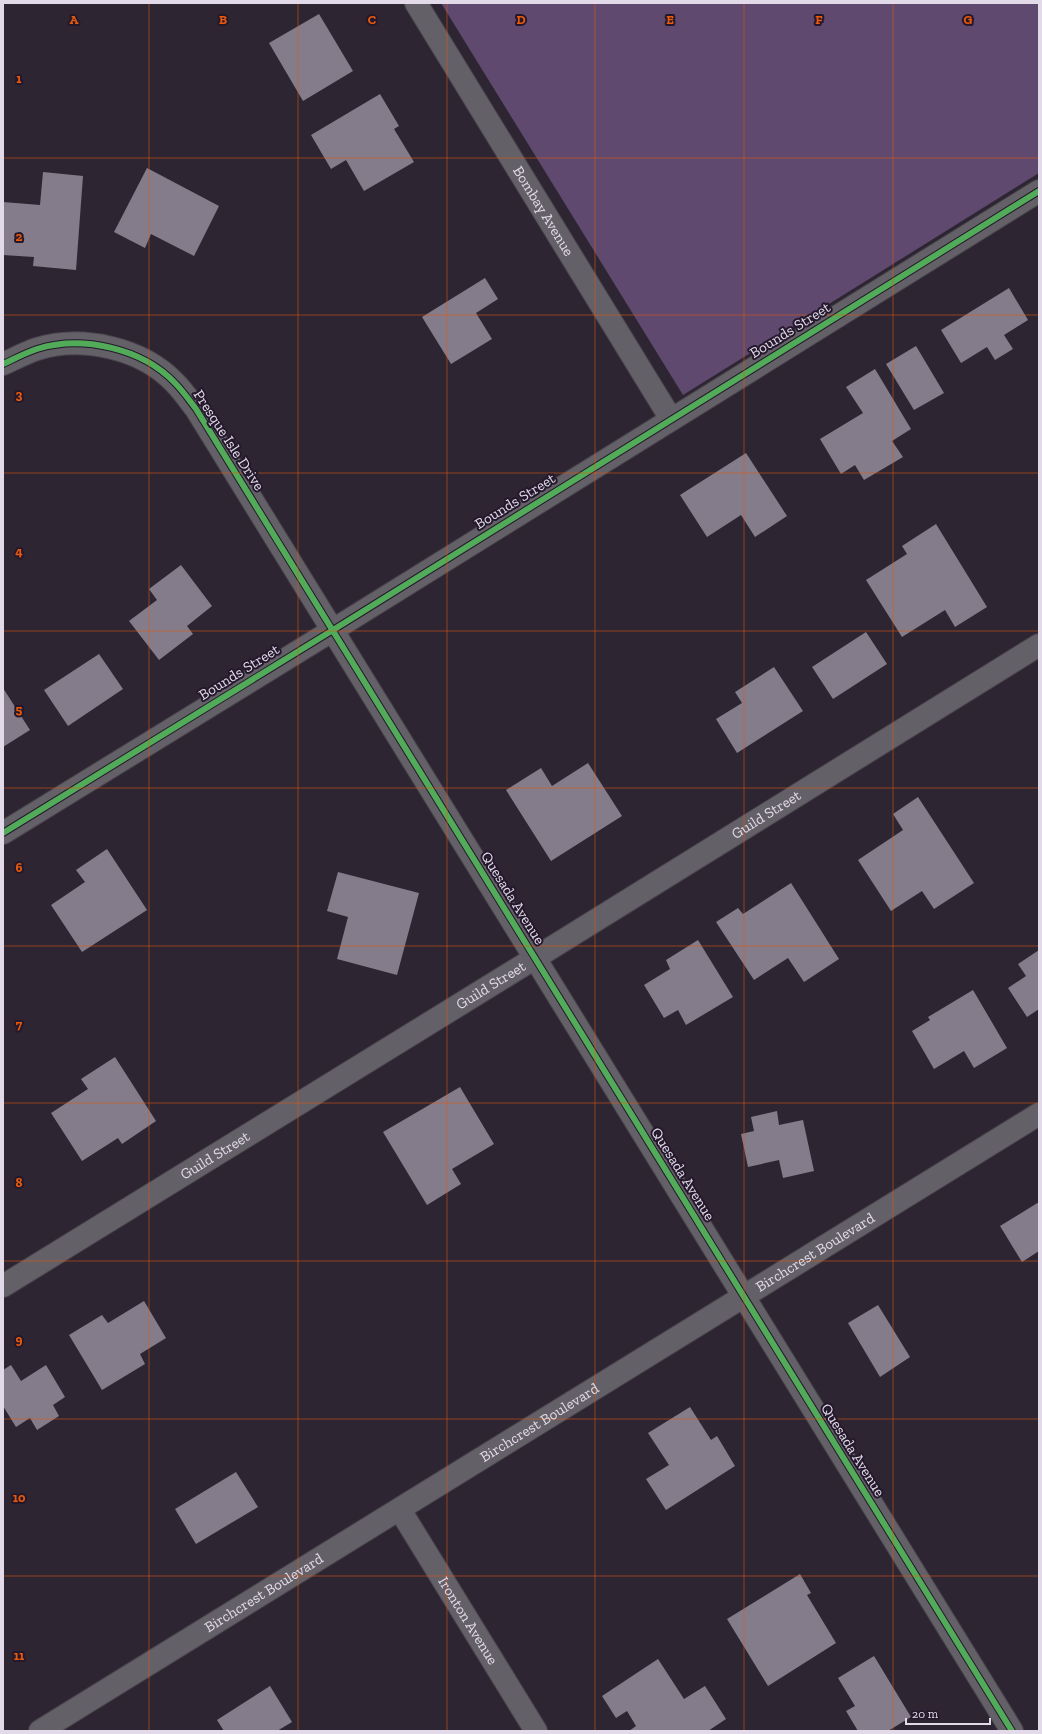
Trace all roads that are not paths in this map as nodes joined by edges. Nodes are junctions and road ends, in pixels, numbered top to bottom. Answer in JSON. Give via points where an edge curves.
{"nodes":[{"id":1,"x":416,"y":3,"type":"edge"},
{"id":2,"x":1039,"y":190,"type":"edge"},
{"id":3,"x":3,"y":364,"type":"edge"},
{"id":4,"x":672,"y":419,"type":"junction"},
{"id":5,"x":333,"y":630,"type":"junction"},
{"id":6,"x":1039,"y":645,"type":"edge"},
{"id":7,"x":3,"y":833,"type":"edge"},
{"id":8,"x":535,"y":958,"type":"junction"},
{"id":9,"x":1039,"y":1114,"type":"edge"},
{"id":10,"x":3,"y":1286,"type":"edge"},
{"id":11,"x":744,"y":1298,"type":"junction"},
{"id":12,"x":400,"y":1510,"type":"junction"},
{"id":13,"x":40,"y":1731,"type":"edge"},
{"id":14,"x":536,"y":1731,"type":"edge"},
{"id":15,"x":1012,"y":1731,"type":"edge"}],
"edges":[{"from":1,"to":4,"type":"street","name":"Bombay Avenue"},
{"from":2,"to":4,"type":"street","name":"Bounds Street"},
{"from":3,"to":5,"type":"street","name":"Presque Isle Drive","via":[[37,349],[73,343],[110,347],[145,360],[174,382],[196,408]]},
{"from":4,"to":5,"type":"street","name":"Bounds Street"},
{"from":5,"to":7,"type":"street","name":"Bounds Street"},
{"from":5,"to":8,"type":"street","name":"Quesada Avenue"},
{"from":6,"to":8,"type":"street","name":"Guild Street"},
{"from":8,"to":10,"type":"street","name":"Guild Street"},
{"from":8,"to":11,"type":"street","name":"Quesada Avenue"},
{"from":9,"to":11,"type":"street","name":"Birchcrest Boulevard"},
{"from":11,"to":12,"type":"street","name":"Birchcrest Boulevard"},
{"from":11,"to":15,"type":"street","name":"Quesada Avenue"},
{"from":12,"to":13,"type":"street","name":"Birchcrest Boulevard"},
{"from":12,"to":14,"type":"street","name":"Ironton Avenue"}]}
